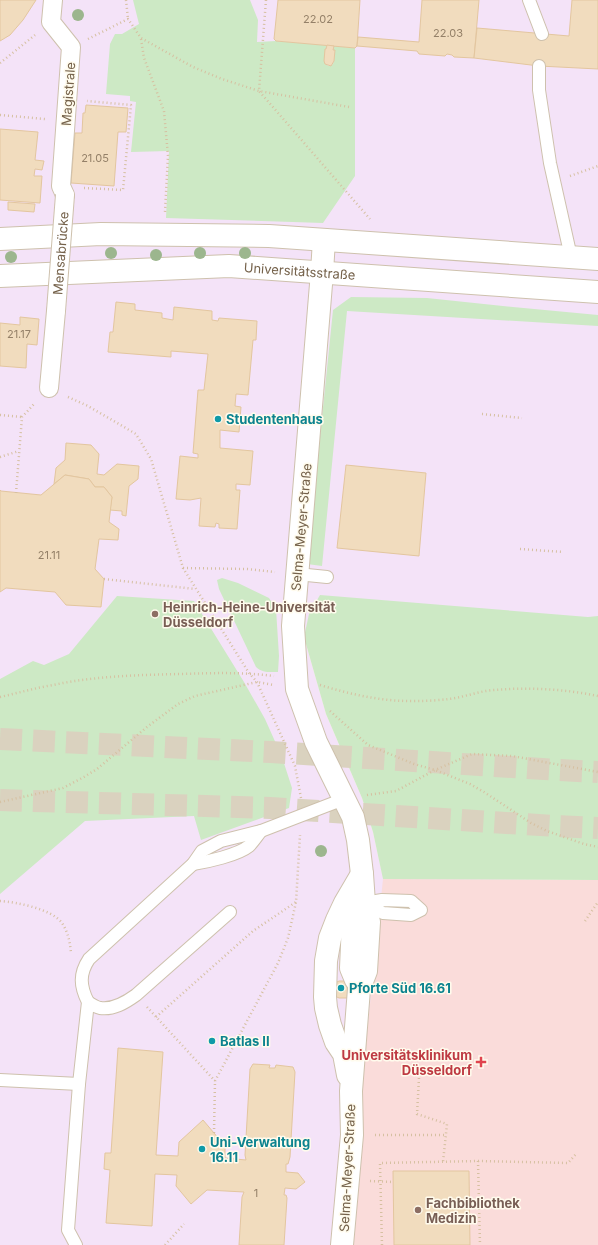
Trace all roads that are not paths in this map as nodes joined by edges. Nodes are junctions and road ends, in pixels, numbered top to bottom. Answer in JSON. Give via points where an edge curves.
{"nodes":[{"id":1,"x":53,"y":0,"type":"edge"},
{"id":2,"x":529,"y":0,"type":"edge"},
{"id":3,"x":542,"y":34,"type":"dead end"},
{"id":4,"x":540,"y":66,"type":"dead end"},
{"id":5,"x":63,"y":191,"type":"joint"},
{"id":6,"x":0,"y":239,"type":"edge"},
{"id":7,"x":324,"y":240,"type":"junction"},
{"id":8,"x":571,"y":257,"type":"junction"},
{"id":9,"x":598,"y":259,"type":"edge"},
{"id":10,"x":322,"y":272,"type":"junction"},
{"id":11,"x":0,"y":276,"type":"edge"},
{"id":12,"x":598,"y":292,"type":"edge"},
{"id":13,"x":49,"y":388,"type":"road end"},
{"id":14,"x":297,"y":574,"type":"junction"},
{"id":15,"x":327,"y":577,"type":"dead end"},
{"id":16,"x":344,"y":799,"type":"junction"},
{"id":17,"x":362,"y":874,"type":"junction"},
{"id":18,"x":230,"y":912,"type":"dead end"},
{"id":19,"x":88,"y":1002,"type":"junction"},
{"id":20,"x":0,"y":1080,"type":"edge"},
{"id":21,"x":79,"y":1084,"type":"junction"},
{"id":22,"x":352,"y":1091,"type":"junction"},
{"id":23,"x":76,"y":1245,"type":"edge"},
{"id":24,"x":342,"y":1245,"type":"edge"}],
"edges":[{"from":1,"to":5,"type":"street","name":"Magistrale","via":[[51,22],[71,47]]},
{"from":2,"to":3,"type":"lane"},
{"from":4,"to":8,"type":"lane","via":[[539,90],[550,163]]},
{"from":5,"to":13,"type":"street","name":"Mensabrücke","bridge":true},
{"from":6,"to":7,"type":"street","via":[[162,234]]},
{"from":7,"to":8,"type":"street"},
{"from":7,"to":10,"type":"street","name":"Selma-Meyer-Straße"},
{"from":8,"to":9,"type":"street"},
{"from":10,"to":11,"type":"street","name":"Universitätsstraße","via":[[229,266]]},
{"from":10,"to":12,"type":"street","name":"Universitätsstraße"},
{"from":10,"to":14,"type":"street","name":"Selma-Meyer-Straße"},
{"from":14,"to":15,"type":"lane"},
{"from":14,"to":16,"type":"street","name":"Selma-Meyer-Straße","via":[[293,626],[296,683],[316,742]]},
{"from":16,"to":17,"type":"street","name":"Selma-Meyer-Straße","via":[[353,817]]},
{"from":16,"to":19,"type":"lane","via":[[261,831],[221,841],[202,851],[193,864],[89,959],[81,976],[83,992]]},
{"from":17,"to":22,"type":"street","name":"Selma-Meyer-Straße","via":[[364,903],[369,922],[366,971],[359,989]]},
{"from":17,"to":22,"type":"street","name":"Selma-Meyer-Straße","via":[[337,920],[330,938],[326,961],[326,1008],[336,1042],[344,1054]]},
{"from":18,"to":19,"type":"lane","via":[[123,1004],[98,1008]]},
{"from":19,"to":21,"type":"lane"},
{"from":20,"to":21,"type":"lane"},
{"from":21,"to":23,"type":"lane","via":[[68,1230]]},
{"from":22,"to":24,"type":"street","name":"Selma-Meyer-Straße","via":[[352,1135]]}]}
